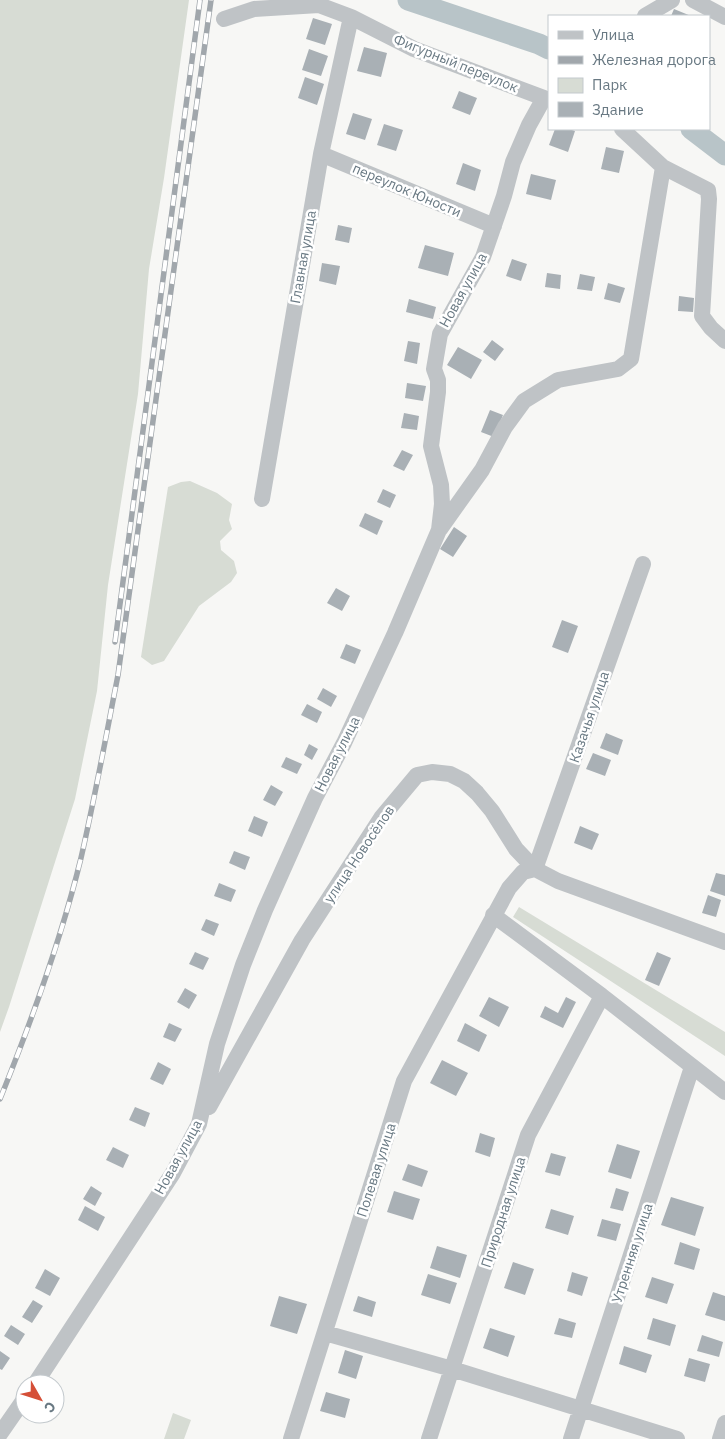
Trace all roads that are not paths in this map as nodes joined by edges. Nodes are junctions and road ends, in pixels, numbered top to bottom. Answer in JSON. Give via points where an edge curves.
{"nodes":[{"id":1,"x":672,"y":0,"type":"edge"},
{"id":2,"x":693,"y":0,"type":"edge"},
{"id":3,"x":647,"y":15,"type":"edge"},
{"id":4,"x":725,"y":16,"type":"edge"},
{"id":5,"x":352,"y":17,"type":"junction"},
{"id":6,"x":224,"y":19,"type":"dead end"},
{"id":7,"x":546,"y":98,"type":"edge"},
{"id":8,"x":623,"y":130,"type":"edge"},
{"id":9,"x":321,"y":154,"type":"junction"},
{"id":10,"x":663,"y":166,"type":"junction"},
{"id":11,"x":494,"y":226,"type":"junction"},
{"id":12,"x":725,"y":341,"type":"edge"},
{"id":13,"x":262,"y":499,"type":"dead end"},
{"id":14,"x":439,"y":530,"type":"junction"},
{"id":15,"x":643,"y":564,"type":"dead end"},
{"id":16,"x":535,"y":869,"type":"junction"},
{"id":17,"x":493,"y":915,"type":"junction"},
{"id":18,"x":725,"y":942,"type":"edge"},
{"id":19,"x":602,"y":996,"type":"junction"},
{"id":20,"x":692,"y":1067,"type":"junction"},
{"id":21,"x":725,"y":1092,"type":"edge"},
{"id":22,"x":199,"y":1124,"type":"junction"},
{"id":23,"x":325,"y":1333,"type":"junction"},
{"id":24,"x":452,"y":1369,"type":"junction"},
{"id":25,"x":42,"y":1374,"type":"edge"},
{"id":26,"x":580,"y":1410,"type":"junction"},
{"id":27,"x":15,"y":1412,"type":"edge"},
{"id":28,"x":725,"y":1423,"type":"edge"},
{"id":29,"x":0,"y":1434,"type":"edge"},
{"id":30,"x":291,"y":1439,"type":"edge"},
{"id":31,"x":429,"y":1439,"type":"edge"},
{"id":32,"x":572,"y":1439,"type":"edge"},
{"id":33,"x":677,"y":1439,"type":"edge"},
{"id":34,"x":720,"y":1439,"type":"edge"}],
"edges":[{"from":1,"to":3,"type":"street"},
{"from":2,"to":4,"type":"street"},
{"from":5,"to":6,"type":"street","name":"Фигурный переулок","via":[[318,5],[254,10]]},
{"from":5,"to":7,"type":"street","name":"Фигурный переулок","via":[[414,50]]},
{"from":5,"to":9,"type":"street","name":"Главная улица"},
{"from":7,"to":11,"type":"street","name":"Новая улица","via":[[529,125],[513,162]]},
{"from":8,"to":10,"type":"street"},
{"from":9,"to":11,"type":"street","name":"переулок Юности"},
{"from":9,"to":13,"type":"street","name":"Главная улица"},
{"from":10,"to":12,"type":"street","via":[[708,190],[702,316]]},
{"from":10,"to":14,"type":"street","via":[[631,359],[618,369],[558,380],[524,401],[505,427],[482,470]]},
{"from":11,"to":14,"type":"street","name":"Новая улица","via":[[483,258],[440,334],[435,356],[438,392],[431,446],[441,485]]},
{"from":14,"to":22,"type":"street","name":"Новая улица","via":[[395,633],[265,910],[217,1044]]},
{"from":15,"to":16,"type":"street","name":"Казачья улица"},
{"from":16,"to":17,"type":"street","name":"Полевая улица","via":[[523,872]]},
{"from":16,"to":18,"type":"street","name":"улица Новосёлов","via":[[581,891]]},
{"from":16,"to":22,"type":"street","name":"улица Новосёлов","via":[[516,849],[492,811],[464,781],[450,774],[432,772],[417,775],[381,818],[302,940]]},
{"from":17,"to":19,"type":"street"},
{"from":17,"to":23,"type":"street","name":"Полевая улица","via":[[404,1081]]},
{"from":19,"to":20,"type":"street"},
{"from":19,"to":24,"type":"street","name":"Природная улица","via":[[528,1135]]},
{"from":20,"to":21,"type":"street"},
{"from":20,"to":26,"type":"street","name":"Утренняя улица"},
{"from":22,"to":25,"type":"street","name":"Новая улица","via":[[173,1173]]},
{"from":23,"to":24,"type":"street"},
{"from":23,"to":30,"type":"street","name":"Полевая улица"},
{"from":24,"to":26,"type":"street"},
{"from":24,"to":31,"type":"street","name":"Природная улица"},
{"from":26,"to":32,"type":"street","name":"Утренняя улица"},
{"from":26,"to":33,"type":"street"},
{"from":27,"to":29,"type":"street"},
{"from":28,"to":34,"type":"street"}]}
